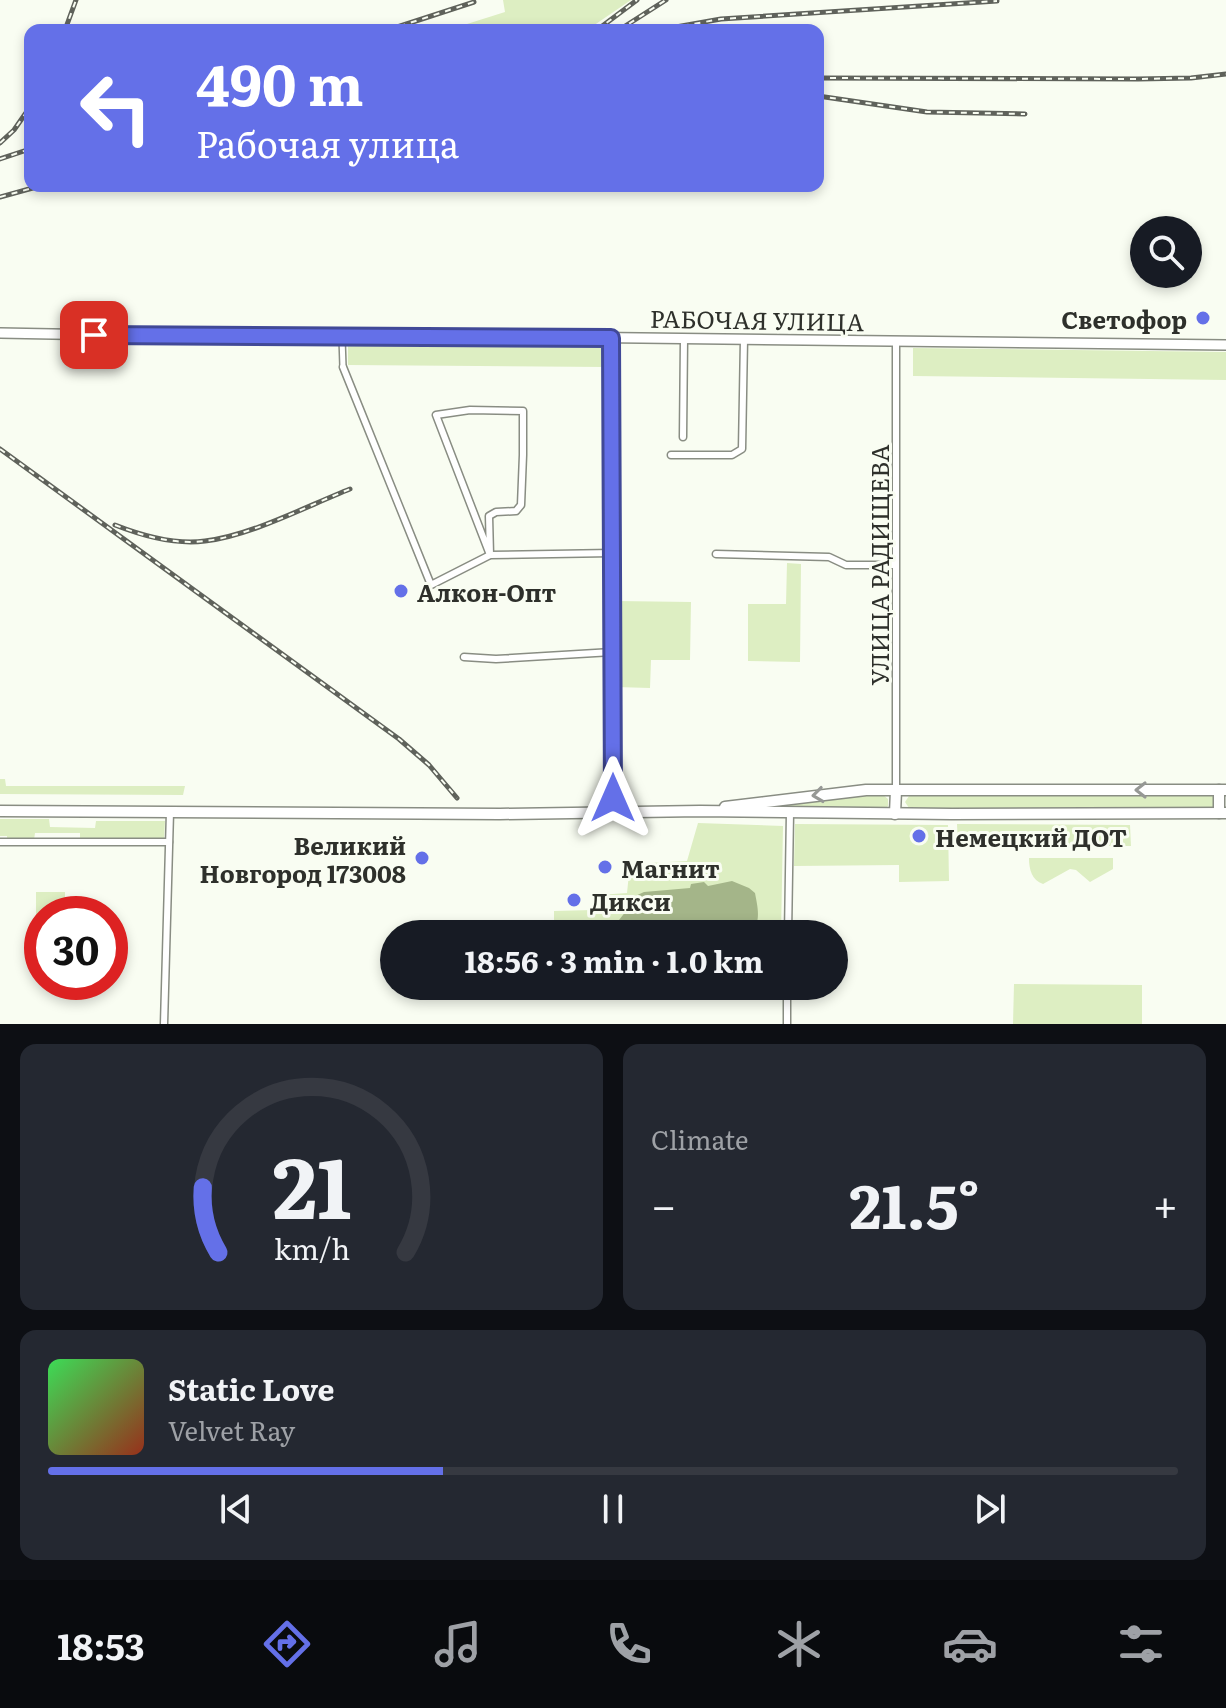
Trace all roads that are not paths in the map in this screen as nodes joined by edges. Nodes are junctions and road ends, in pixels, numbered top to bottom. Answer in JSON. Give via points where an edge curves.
{"nodes":[{"id":1,"x":0,"y":333,"type":"edge"},
{"id":2,"x":342,"y":337,"type":"junction"},
{"id":3,"x":611,"y":338,"type":"junction"},
{"id":4,"x":684,"y":339,"type":"junction"},
{"id":5,"x":744,"y":339,"type":"junction"},
{"id":6,"x":896,"y":341,"type":"junction"},
{"id":7,"x":1226,"y":345,"type":"edge"},
{"id":8,"x":343,"y":367,"type":"joint"},
{"id":9,"x":683,"y":437,"type":"dead end"},
{"id":10,"x":671,"y":455,"type":"dead end"},
{"id":11,"x":612,"y":553,"type":"junction"},
{"id":12,"x":716,"y":554,"type":"dead end"},
{"id":13,"x":490,"y":555,"type":"junction"},
{"id":14,"x":895,"y":565,"type":"junction"},
{"id":15,"x":612,"y":652,"type":"junction"},
{"id":16,"x":464,"y":657,"type":"dead end"},
{"id":17,"x":896,"y":790,"type":"junction"},
{"id":18,"x":1223,"y":790,"type":"edge"},
{"id":19,"x":0,"y":811,"type":"edge"},
{"id":20,"x":700,"y":811,"type":"junction"},
{"id":21,"x":170,"y":812,"type":"junction"},
{"id":22,"x":613,"y":813,"type":"junction"},
{"id":23,"x":790,"y":813,"type":"junction"},
{"id":24,"x":1223,"y":813,"type":"edge"},
{"id":25,"x":895,"y":814,"type":"junction"},
{"id":26,"x":0,"y":842,"type":"edge"},
{"id":27,"x":169,"y":842,"type":"junction"},
{"id":28,"x":788,"y":920,"type":"edge"},
{"id":29,"x":787,"y":1000,"type":"edge"},
{"id":30,"x":164,"y":1024,"type":"edge"},
{"id":31,"x":787,"y":1024,"type":"edge"}],
"edges":[{"from":1,"to":2,"type":"main road","name":"РАБОЧАЯ УЛИЦА"},
{"from":2,"to":3,"type":"main road","name":"РАБОЧАЯ УЛИЦА"},
{"from":2,"to":8,"type":"street"},
{"from":3,"to":4,"type":"main road","name":"РАБОЧАЯ УЛИЦА"},
{"from":3,"to":11,"type":"street"},
{"from":4,"to":5,"type":"main road","name":"РАБОЧАЯ УЛИЦА"},
{"from":4,"to":9,"type":"street"},
{"from":5,"to":6,"type":"main road","name":"РАБОЧАЯ УЛИЦА"},
{"from":5,"to":10,"type":"street","via":[[742,449],[732,455]]},
{"from":6,"to":7,"type":"main road","name":"РАБОЧАЯ УЛИЦА"},
{"from":6,"to":14,"type":"street","name":"УЛИЦА РАДИЩЕВА"},
{"from":8,"to":13,"type":"street","via":[[431,585]]},
{"from":11,"to":13,"type":"street"},
{"from":11,"to":15,"type":"street"},
{"from":12,"to":14,"type":"street"},
{"from":13,"to":13,"type":"street","via":[[489,516],[516,511],[521,505],[523,411],[436,415]]},
{"from":14,"to":17,"type":"street","name":"УЛИЦА РАДИЩЕВА"},
{"from":15,"to":16,"type":"street"},
{"from":15,"to":22,"type":"street"},
{"from":18,"to":17,"type":"main road","one_way":true},
{"from":17,"to":20,"type":"main road","one_way":true},
{"from":17,"to":25,"type":"main road"},
{"from":18,"to":24,"type":"main road"},
{"from":19,"to":21,"type":"main road"},
{"from":20,"to":22,"type":"main road"},
{"from":20,"to":23,"type":"main road"},
{"from":21,"to":22,"type":"main road"},
{"from":21,"to":27,"type":"street"},
{"from":23,"to":25,"type":"main road"},
{"from":23,"to":28,"type":"street"},
{"from":24,"to":25,"type":"main road"},
{"from":26,"to":27,"type":"street"},
{"from":27,"to":30,"type":"street"},
{"from":29,"to":31,"type":"street"}]}
